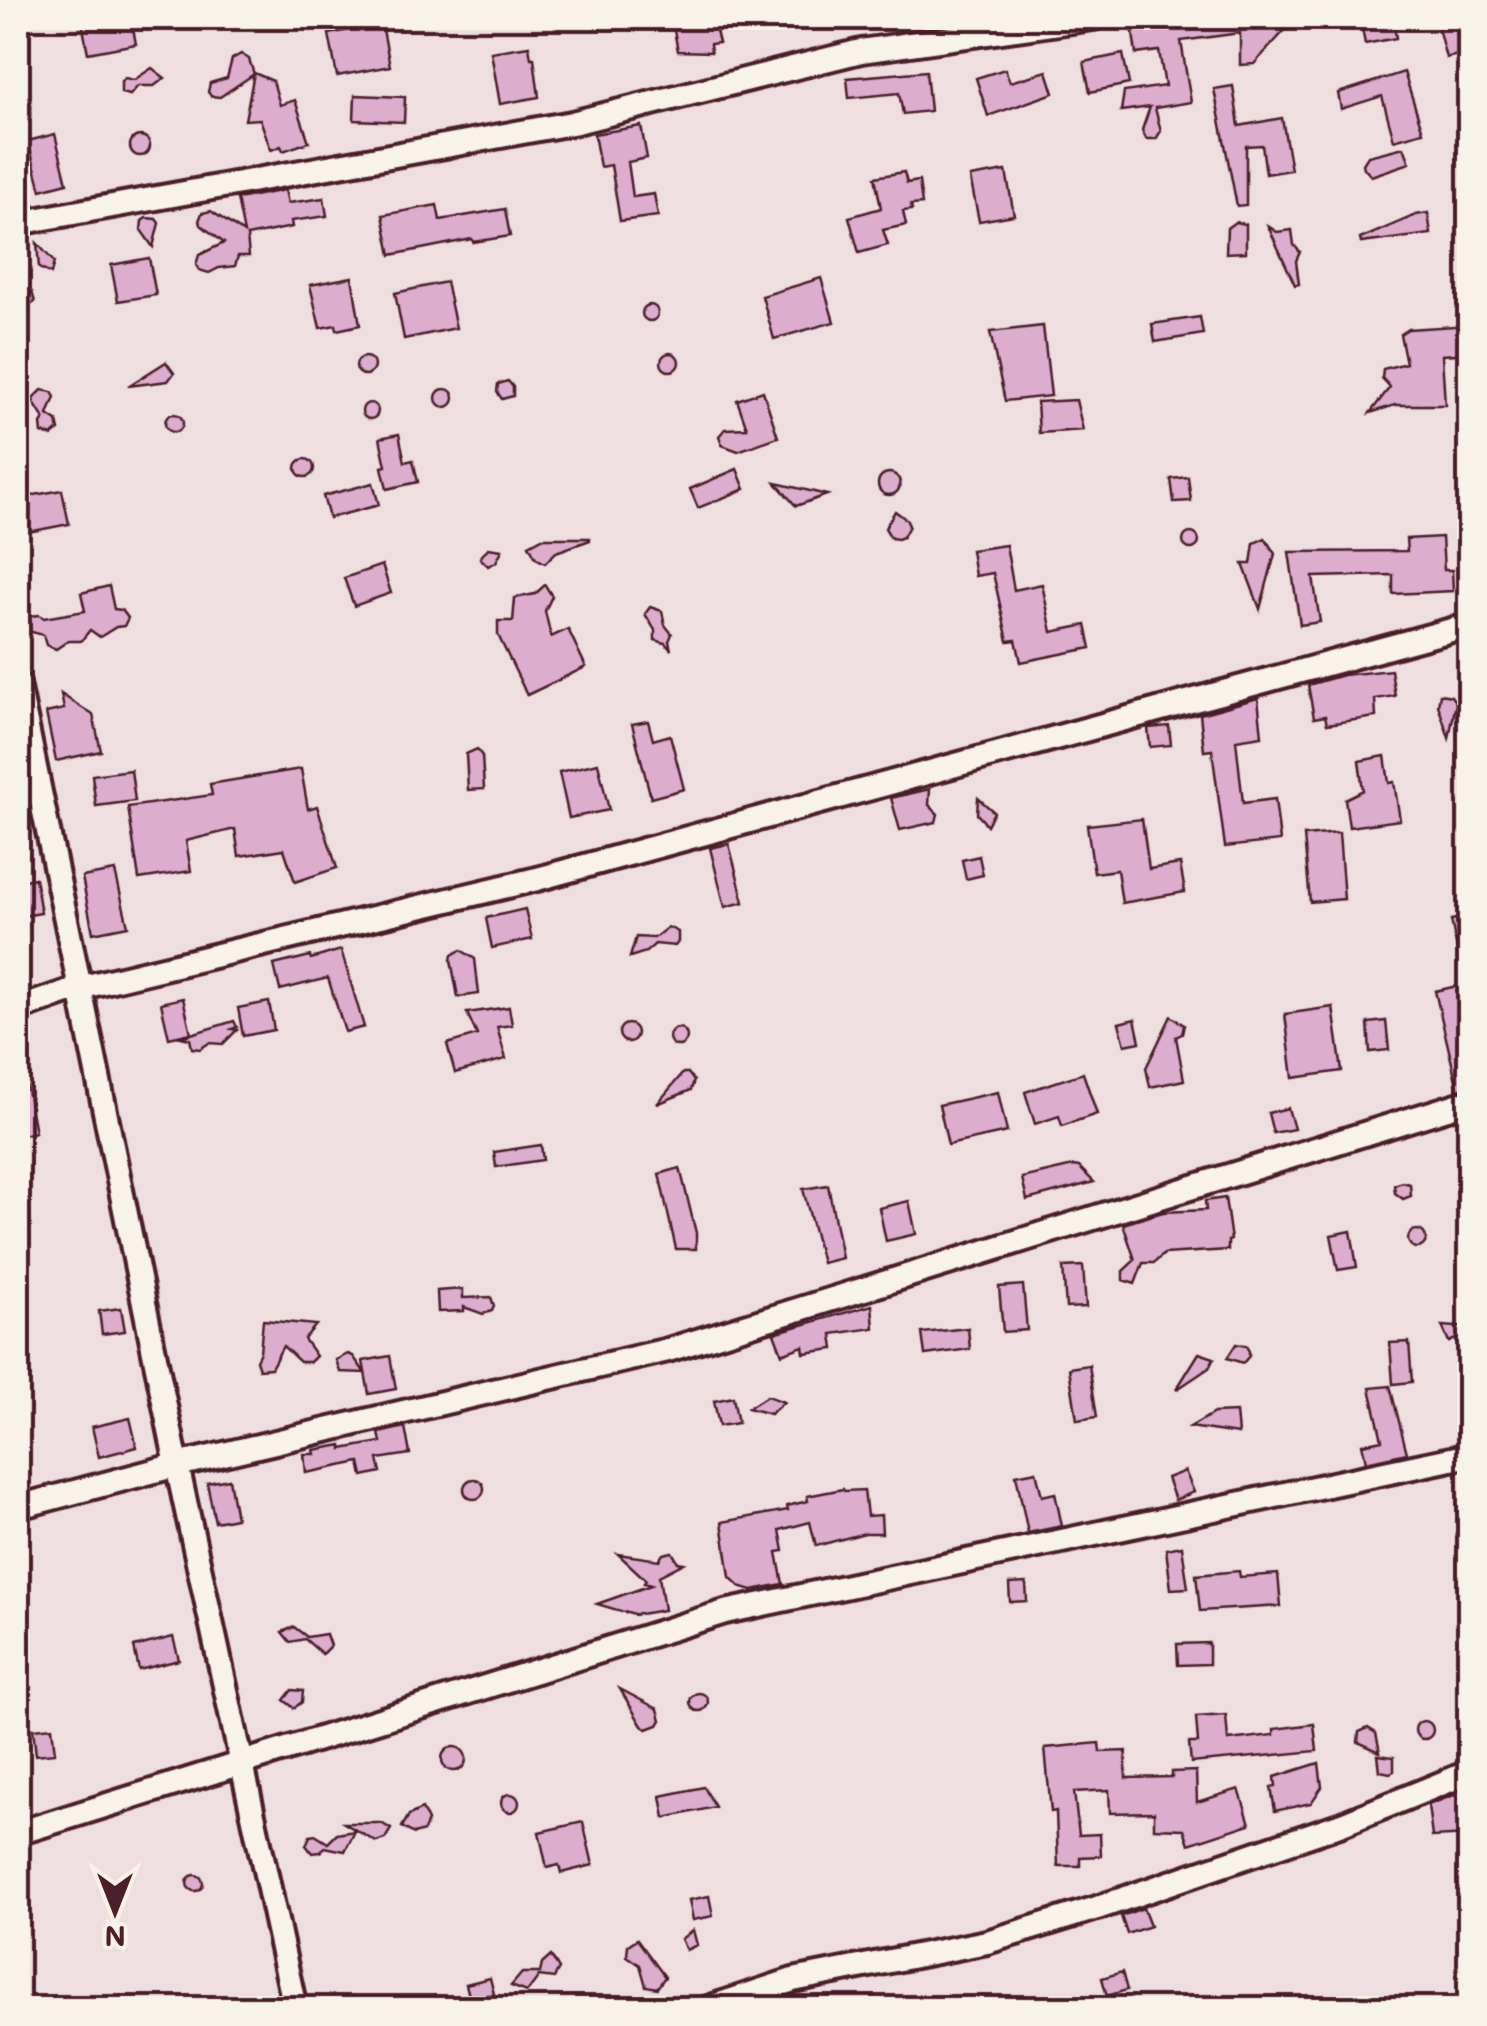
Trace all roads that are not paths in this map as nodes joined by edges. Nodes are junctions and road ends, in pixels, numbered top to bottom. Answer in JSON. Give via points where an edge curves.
{"nodes":[{"id":1,"x":1093,"y":18,"type":"edge"},
{"id":2,"x":18,"y":223,"type":"edge"},
{"id":3,"x":1470,"y":625,"type":"edge"},
{"id":4,"x":18,"y":684,"type":"edge"},
{"id":5,"x":80,"y":988,"type":"junction"},
{"id":6,"x":18,"y":1009,"type":"edge"},
{"id":7,"x":1470,"y":1102,"type":"edge"},
{"id":8,"x":1470,"y":1455,"type":"edge"},
{"id":9,"x":177,"y":1465,"type":"junction"},
{"id":10,"x":18,"y":1507,"type":"edge"},
{"id":11,"x":242,"y":1762,"type":"junction"},
{"id":12,"x":1470,"y":1772,"type":"edge"},
{"id":13,"x":18,"y":1833,"type":"edge"},
{"id":14,"x":295,"y":2008,"type":"edge"},
{"id":15,"x":708,"y":2008,"type":"edge"}],
"edges":[{"from":1,"to":2,"type":"street","via":[[861,51],[572,123]]},
{"from":3,"to":5,"type":"street","via":[[537,879]]},
{"from":4,"to":5,"type":"street"},
{"from":5,"to":6,"type":"street"},
{"from":5,"to":9,"type":"street"},
{"from":7,"to":9,"type":"street","via":[[668,1350]]},
{"from":8,"to":11,"type":"street","via":[[725,1612]]},
{"from":9,"to":10,"type":"street"},
{"from":9,"to":11,"type":"street"},
{"from":11,"to":13,"type":"street"},
{"from":11,"to":14,"type":"street"},
{"from":12,"to":15,"type":"street","via":[[1342,1824],[1096,1908],[986,1942],[793,1980]]}]}
